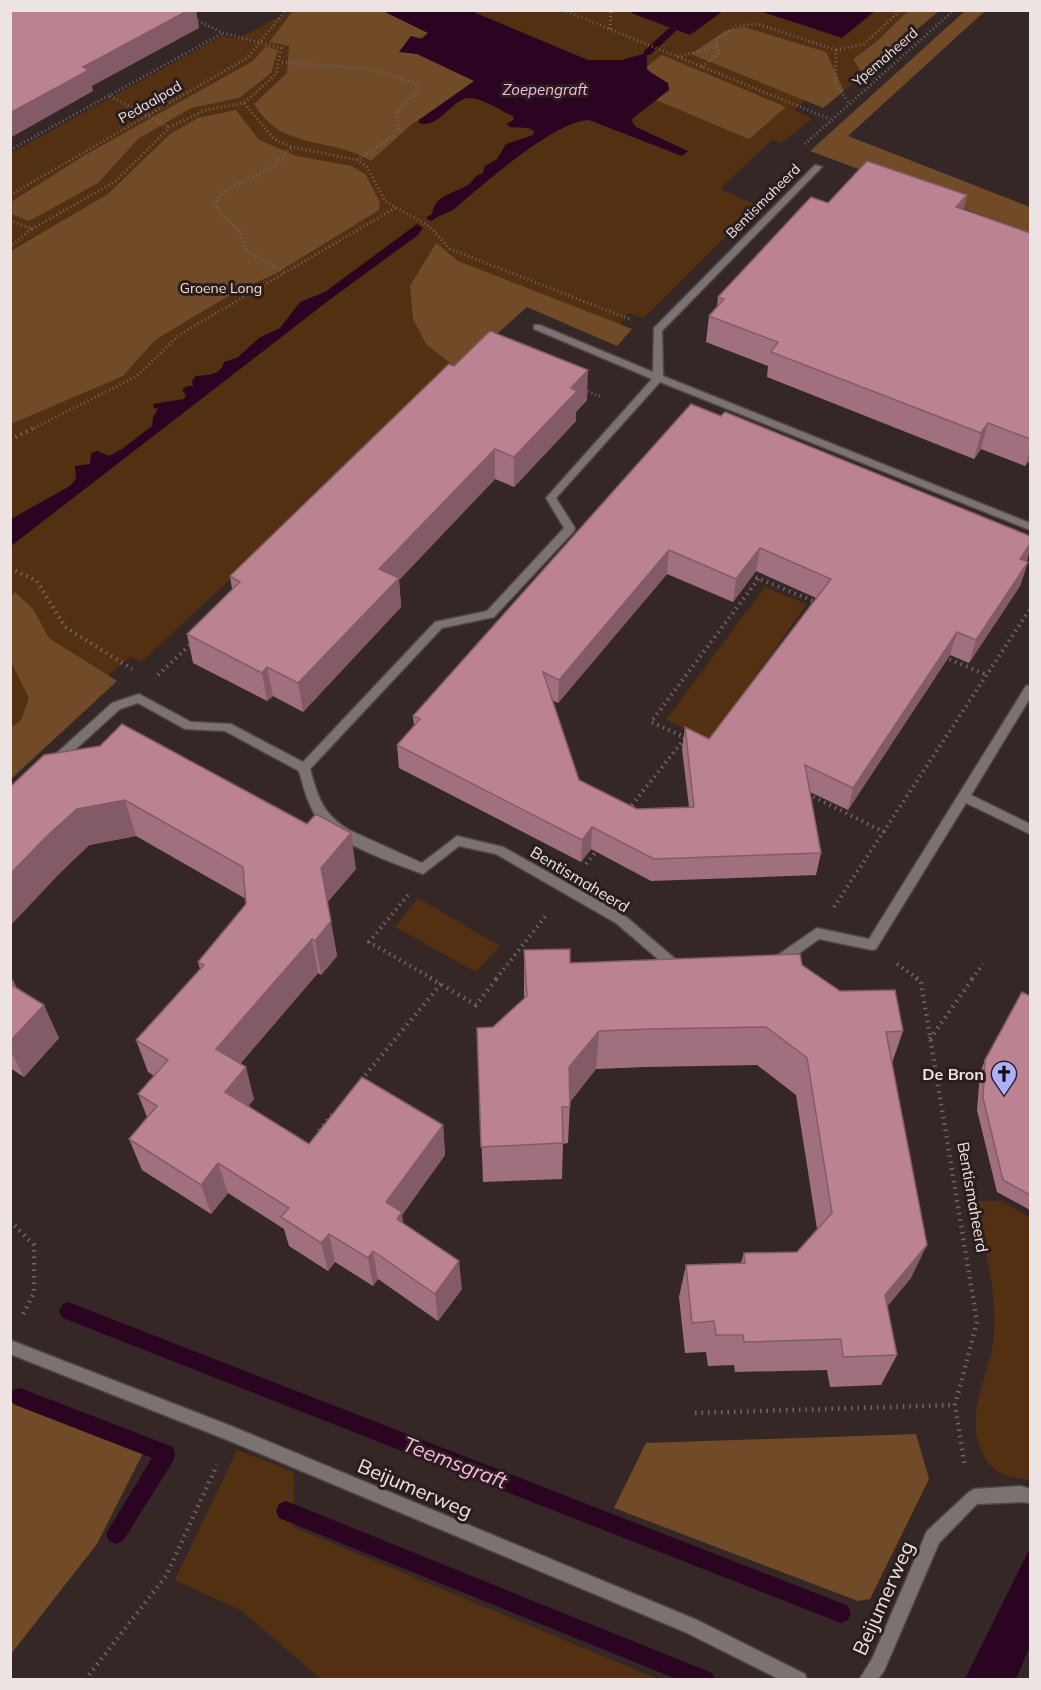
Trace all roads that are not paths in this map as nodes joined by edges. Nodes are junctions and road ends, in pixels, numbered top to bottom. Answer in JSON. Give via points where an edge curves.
{"nodes":[{"id":1,"x":818,"y":167,"type":"dead end"},
{"id":2,"x":537,"y":327,"type":"dead end"},
{"id":3,"x":658,"y":378,"type":"junction"},
{"id":4,"x":1030,"y":527,"type":"edge"},
{"id":5,"x":1030,"y":689,"type":"edge"},
{"id":6,"x":304,"y":768,"type":"junction"},
{"id":7,"x":46,"y":769,"type":"edge"},
{"id":8,"x":963,"y":797,"type":"junction"},
{"id":9,"x":1030,"y":829,"type":"edge"},
{"id":10,"x":695,"y":967,"type":"edge"},
{"id":11,"x":759,"y":967,"type":"edge"},
{"id":12,"x":10,"y":1347,"type":"edge"},
{"id":13,"x":1030,"y":1496,"type":"edge"},
{"id":14,"x":799,"y":1680,"type":"edge"},
{"id":15,"x":867,"y":1680,"type":"edge"}],
"edges":[{"from":1,"to":3,"type":"street","name":"Bentismaheerd","via":[[657,330]]},
{"from":2,"to":3,"type":"street"},
{"from":3,"to":4,"type":"street"},
{"from":3,"to":6,"type":"street","via":[[551,498],[570,528],[490,614],[439,625]]},
{"from":5,"to":8,"type":"street"},
{"from":6,"to":7,"type":"street","via":[[227,727],[189,726],[139,698],[116,706]]},
{"from":6,"to":10,"type":"street","name":"Bentismaheerd","via":[[311,795],[327,821],[366,845],[423,869],[457,841],[499,850],[620,919],[673,967]]},
{"from":8,"to":9,"type":"street"},
{"from":8,"to":11,"type":"street","via":[[872,945],[817,933],[770,967]]},
{"from":12,"to":14,"type":"street","name":"Beijumerweg","via":[[231,1434],[691,1626]]},
{"from":13,"to":15,"type":"street","name":"Beijumerweg","via":[[974,1497],[933,1537],[878,1665]]}]}
